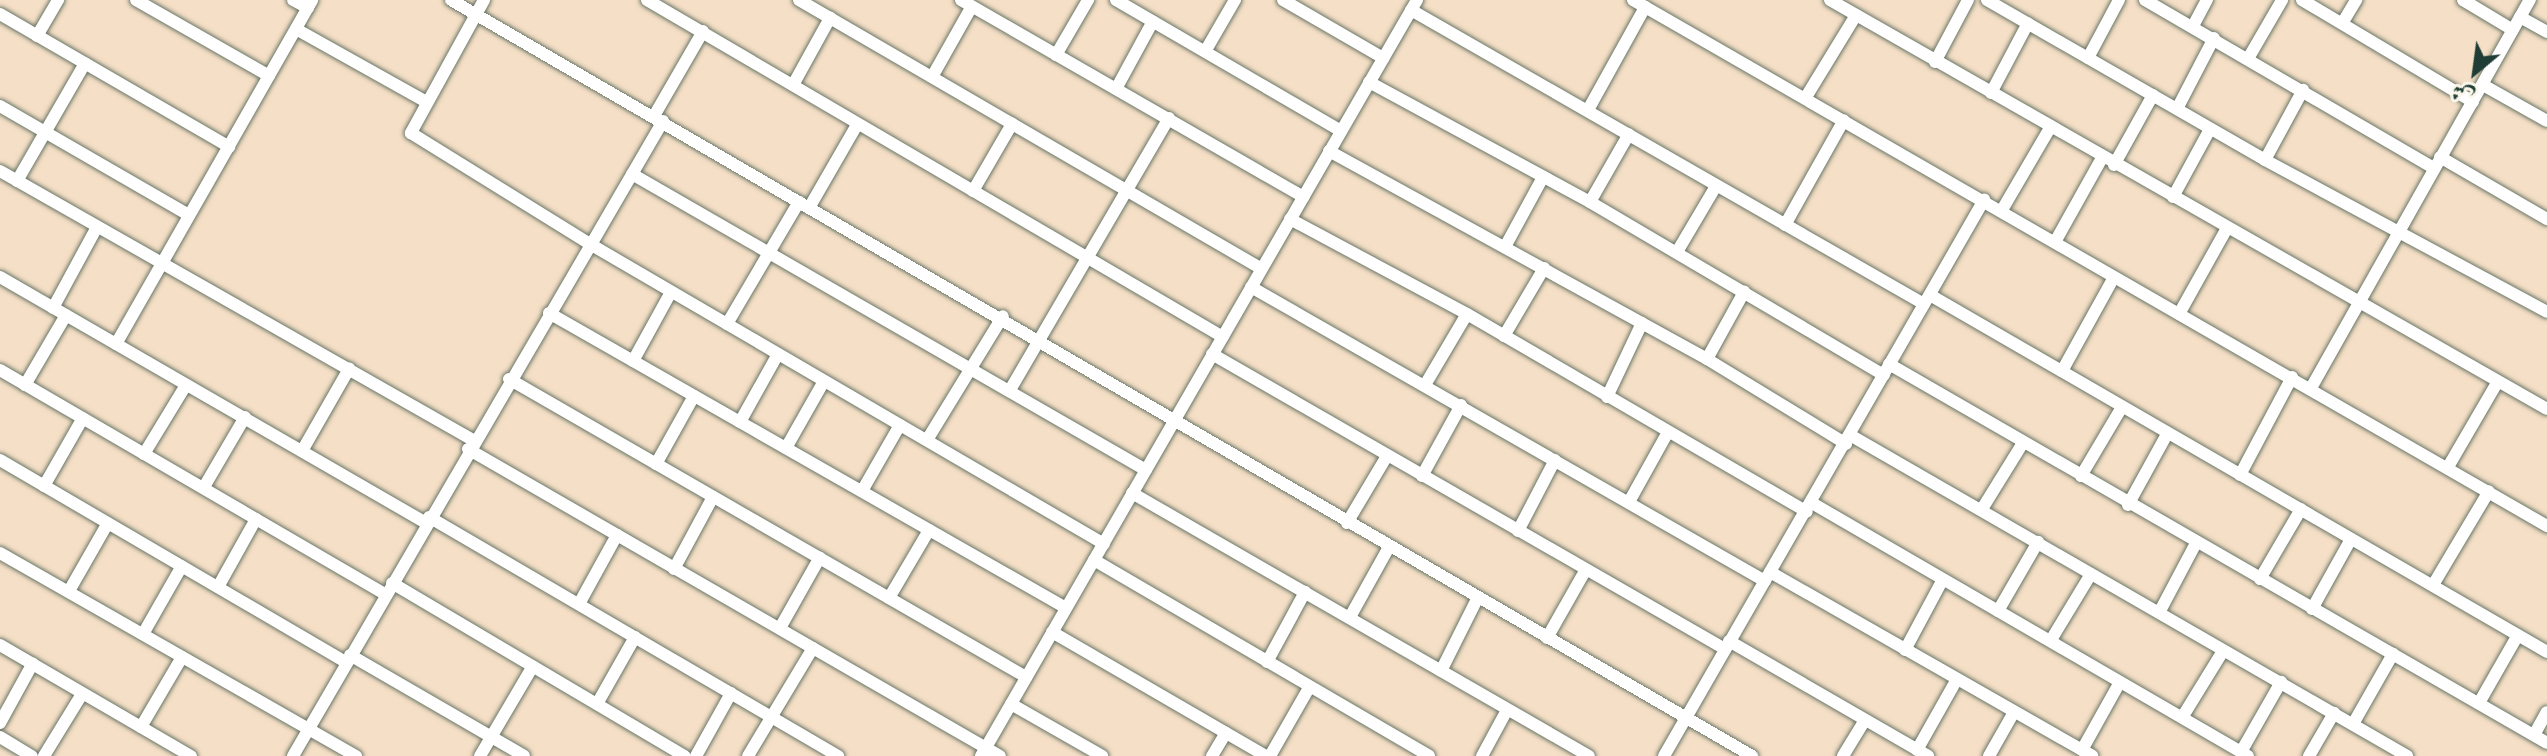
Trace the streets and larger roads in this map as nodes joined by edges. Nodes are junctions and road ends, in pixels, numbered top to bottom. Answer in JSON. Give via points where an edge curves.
{"nodes":[{"id":1,"x":58,"y":0,"type":"edge"},
{"id":2,"x":136,"y":0,"type":"edge"},
{"id":3,"x":293,"y":0,"type":"edge"},
{"id":4,"x":451,"y":0,"type":"edge"},
{"id":5,"x":484,"y":0,"type":"edge"},
{"id":6,"x":647,"y":0,"type":"edge"},
{"id":7,"x":799,"y":0,"type":"edge"},
{"id":8,"x":1088,"y":0,"type":"edge"},
{"id":9,"x":1116,"y":0,"type":"edge"},
{"id":10,"x":1235,"y":0,"type":"edge"},
{"id":11,"x":1283,"y":0,"type":"edge"},
{"id":12,"x":1830,"y":0,"type":"edge"},
{"id":13,"x":1968,"y":0,"type":"edge"},
{"id":14,"x":1987,"y":0,"type":"edge"},
{"id":15,"x":2119,"y":0,"type":"edge"},
{"id":16,"x":2145,"y":0,"type":"edge"},
{"id":17,"x":2207,"y":0,"type":"edge"},
{"id":18,"x":2282,"y":0,"type":"edge"},
{"id":19,"x":2302,"y":0,"type":"edge"},
{"id":20,"x":2356,"y":0,"type":"edge"},
{"id":21,"x":2463,"y":0,"type":"edge"},
{"id":22,"x":2530,"y":0,"type":"edge"},
{"id":23,"x":967,"y":3,"type":"edge"},
{"id":24,"x":310,"y":4,"type":"edge"},
{"id":25,"x":1639,"y":4,"type":"edge"},
{"id":26,"x":1414,"y":5,"type":"edge"},
{"id":27,"x":0,"y":14,"type":"edge"},
{"id":28,"x":476,"y":14,"type":"junction"},
{"id":29,"x":1856,"y":15,"type":"junction"},
{"id":30,"x":2520,"y":17,"type":"junction"},
{"id":31,"x":830,"y":18,"type":"junction"},
{"id":32,"x":1153,"y":21,"type":"junction"},
{"id":33,"x":2343,"y":22,"type":"junction"},
{"id":34,"x":2028,"y":23,"type":"junction"},
{"id":35,"x":2193,"y":26,"type":"junction"},
{"id":36,"x":296,"y":29,"type":"junction"},
{"id":37,"x":2513,"y":30,"type":"junction"},
{"id":38,"x":703,"y":31,"type":"junction"},
{"id":39,"x":2547,"y":32,"type":"edge"},
{"id":40,"x":37,"y":36,"type":"junction"},
{"id":41,"x":2214,"y":38,"type":"junction"},
{"id":42,"x":1206,"y":50,"type":"junction"},
{"id":43,"x":1056,"y":55,"type":"junction"},
{"id":44,"x":2249,"y":57,"type":"junction"},
{"id":45,"x":1383,"y":58,"type":"junction"},
{"id":46,"x":2088,"y":58,"type":"junction"},
{"id":47,"x":1935,"y":62,"type":"junction"},
{"id":48,"x":85,"y":63,"type":"junction"},
{"id":49,"x":269,"y":76,"type":"junction"},
{"id":50,"x":932,"y":77,"type":"junction"},
{"id":51,"x":1369,"y":82,"type":"junction"},
{"id":52,"x":793,"y":85,"type":"junction"},
{"id":53,"x":2483,"y":85,"type":"junction"},
{"id":54,"x":1116,"y":89,"type":"junction"},
{"id":55,"x":2303,"y":90,"type":"junction"},
{"id":56,"x":1991,"y":93,"type":"junction"},
{"id":57,"x":2153,"y":95,"type":"junction"},
{"id":58,"x":1806,"y":97,"type":"junction"},
{"id":59,"x":425,"y":101,"type":"junction"},
{"id":60,"x":2473,"y":102,"type":"junction"},
{"id":61,"x":0,"y":106,"type":"edge"},
{"id":62,"x":2177,"y":109,"type":"junction"},
{"id":63,"x":1588,"y":110,"type":"junction"},
{"id":64,"x":658,"y":118,"type":"junction"},
{"id":65,"x":1169,"y":118,"type":"junction"},
{"id":66,"x":1844,"y":120,"type":"junction"},
{"id":67,"x":2547,"y":121,"type":"edge"},
{"id":68,"x":1012,"y":124,"type":"junction"},
{"id":69,"x":857,"y":125,"type":"junction"},
{"id":70,"x":2051,"y":126,"type":"junction"},
{"id":71,"x":2210,"y":129,"type":"junction"},
{"id":72,"x":1341,"y":131,"type":"junction"},
{"id":73,"x":45,"y":132,"type":"junction"},
{"id":74,"x":1629,"y":134,"type":"junction"},
{"id":75,"x":229,"y":147,"type":"junction"},
{"id":76,"x":1329,"y":151,"type":"junction"},
{"id":77,"x":2102,"y":158,"type":"junction"},
{"id":78,"x":2265,"y":160,"type":"junction"},
{"id":79,"x":2437,"y":163,"type":"junction"},
{"id":80,"x":2114,"y":165,"type":"junction"},
{"id":81,"x":0,"y":171,"type":"edge"},
{"id":82,"x":632,"y":174,"type":"junction"},
{"id":83,"x":1543,"y":177,"type":"junction"},
{"id":84,"x":17,"y":181,"type":"junction"},
{"id":85,"x":1716,"y":186,"type":"junction"},
{"id":86,"x":1128,"y":189,"type":"junction"},
{"id":87,"x":973,"y":191,"type":"junction"},
{"id":88,"x":1303,"y":197,"type":"junction"},
{"id":89,"x":2173,"y":197,"type":"junction"},
{"id":90,"x":1984,"y":200,"type":"junction"},
{"id":91,"x":1590,"y":202,"type":"junction"},
{"id":92,"x":804,"y":205,"type":"junction"},
{"id":93,"x":2002,"y":210,"type":"junction"},
{"id":94,"x":189,"y":215,"type":"junction"},
{"id":95,"x":1290,"y":219,"type":"junction"},
{"id":96,"x":2547,"y":219,"type":"edge"},
{"id":97,"x":1785,"y":225,"type":"junction"},
{"id":98,"x":97,"y":227,"type":"junction"},
{"id":99,"x":2227,"y":228,"type":"junction"},
{"id":100,"x":2396,"y":232,"type":"junction"},
{"id":101,"x":2055,"y":242,"type":"junction"},
{"id":102,"x":590,"y":244,"type":"junction"},
{"id":103,"x":1506,"y":245,"type":"junction"},
{"id":104,"x":1677,"y":252,"type":"junction"},
{"id":105,"x":772,"y":253,"type":"junction"},
{"id":106,"x":1088,"y":257,"type":"junction"},
{"id":107,"x":162,"y":263,"type":"junction"},
{"id":108,"x":1544,"y":268,"type":"junction"},
{"id":109,"x":1262,"y":269,"type":"junction"},
{"id":110,"x":2114,"y":277,"type":"junction"},
{"id":111,"x":1,"y":280,"type":"edge"},
{"id":112,"x":1251,"y":287,"type":"junction"},
{"id":113,"x":671,"y":292,"type":"junction"},
{"id":114,"x":1744,"y":292,"type":"junction"},
{"id":115,"x":1927,"y":299,"type":"junction"},
{"id":116,"x":2356,"y":302,"type":"junction"},
{"id":117,"x":53,"y":308,"type":"junction"},
{"id":118,"x":2546,"y":308,"type":"edge"},
{"id":119,"x":549,"y":313,"type":"junction"},
{"id":120,"x":1467,"y":314,"type":"junction"},
{"id":121,"x":2179,"y":314,"type":"junction"},
{"id":122,"x":66,"y":315,"type":"junction"},
{"id":123,"x":1003,"y":316,"type":"junction"},
{"id":124,"x":1642,"y":323,"type":"junction"},
{"id":125,"x":727,"y":324,"type":"junction"},
{"id":126,"x":1504,"y":336,"type":"junction"},
{"id":127,"x":1223,"y":337,"type":"junction"},
{"id":128,"x":1040,"y":339,"type":"junction"},
{"id":129,"x":116,"y":344,"type":"junction"},
{"id":130,"x":778,"y":354,"type":"junction"},
{"id":131,"x":1212,"y":354,"type":"junction"},
{"id":132,"x":1707,"y":359,"type":"junction"},
{"id":133,"x":633,"y":361,"type":"junction"},
{"id":134,"x":974,"y":368,"type":"junction"},
{"id":135,"x":349,"y":369,"type":"junction"},
{"id":136,"x":1886,"y":369,"type":"junction"},
{"id":137,"x":2062,"y":371,"type":"junction"},
{"id":138,"x":2,"y":375,"type":"edge"},
{"id":139,"x":2292,"y":377,"type":"junction"},
{"id":140,"x":509,"y":379,"type":"junction"},
{"id":141,"x":824,"y":381,"type":"junction"},
{"id":142,"x":2498,"y":381,"type":"junction"},
{"id":143,"x":25,"y":385,"type":"junction"},
{"id":144,"x":186,"y":385,"type":"junction"},
{"id":145,"x":1425,"y":385,"type":"junction"},
{"id":146,"x":2311,"y":388,"type":"junction"},
{"id":147,"x":1010,"y":390,"type":"junction"},
{"id":148,"x":694,"y":396,"type":"junction"},
{"id":149,"x":1607,"y":397,"type":"junction"},
{"id":150,"x":1461,"y":405,"type":"junction"},
{"id":151,"x":2122,"y":407,"type":"junction"},
{"id":152,"x":2547,"y":409,"type":"edge"},
{"id":153,"x":245,"y":417,"type":"junction"},
{"id":154,"x":83,"y":418,"type":"junction"},
{"id":155,"x":1175,"y":420,"type":"junction"},
{"id":156,"x":740,"y":422,"type":"junction"},
{"id":157,"x":900,"y":425,"type":"junction"},
{"id":158,"x":1668,"y":432,"type":"junction"},
{"id":159,"x":2167,"y":434,"type":"junction"},
{"id":160,"x":927,"y":440,"type":"junction"},
{"id":161,"x":1848,"y":440,"type":"junction"},
{"id":162,"x":2023,"y":443,"type":"junction"},
{"id":163,"x":470,"y":445,"type":"junction"},
{"id":164,"x":786,"y":448,"type":"junction"},
{"id":165,"x":302,"y":451,"type":"junction"},
{"id":166,"x":144,"y":454,"type":"junction"},
{"id":167,"x":1387,"y":456,"type":"junction"},
{"id":168,"x":1555,"y":460,"type":"junction"},
{"id":169,"x":656,"y":464,"type":"junction"},
{"id":170,"x":2,"y":465,"type":"edge"},
{"id":171,"x":2448,"y":467,"type":"junction"},
{"id":172,"x":1146,"y":470,"type":"junction"},
{"id":173,"x":2240,"y":475,"type":"junction"},
{"id":174,"x":1422,"y":476,"type":"junction"},
{"id":175,"x":2081,"y":476,"type":"junction"},
{"id":176,"x":44,"y":486,"type":"junction"},
{"id":177,"x":204,"y":487,"type":"junction"},
{"id":178,"x":862,"y":491,"type":"junction"},
{"id":179,"x":2489,"y":491,"type":"junction"},
{"id":180,"x":1132,"y":493,"type":"junction"},
{"id":181,"x":713,"y":497,"type":"junction"},
{"id":182,"x":1629,"y":502,"type":"junction"},
{"id":183,"x":2128,"y":505,"type":"junction"},
{"id":184,"x":1810,"y":507,"type":"junction"},
{"id":185,"x":1982,"y":509,"type":"junction"},
{"id":186,"x":2301,"y":509,"type":"junction"},
{"id":187,"x":256,"y":519,"type":"junction"},
{"id":188,"x":428,"y":520,"type":"junction"},
{"id":189,"x":108,"y":523,"type":"junction"},
{"id":190,"x":1347,"y":523,"type":"junction"},
{"id":191,"x":2547,"y":526,"type":"edge"},
{"id":192,"x":929,"y":530,"type":"junction"},
{"id":193,"x":1518,"y":531,"type":"junction"},
{"id":194,"x":617,"y":535,"type":"junction"},
{"id":195,"x":2351,"y":539,"type":"junction"},
{"id":196,"x":2038,"y":542,"type":"junction"},
{"id":197,"x":2196,"y":543,"type":"junction"},
{"id":198,"x":1104,"y":544,"type":"junction"},
{"id":199,"x":1389,"y":547,"type":"junction"},
{"id":200,"x":820,"y":557,"type":"junction"},
{"id":201,"x":2,"y":558,"type":"edge"},
{"id":202,"x":1094,"y":560,"type":"junction"},
{"id":203,"x":182,"y":566,"type":"junction"},
{"id":204,"x":674,"y":569,"type":"junction"},
{"id":205,"x":1585,"y":571,"type":"junction"},
{"id":206,"x":2091,"y":574,"type":"junction"},
{"id":207,"x":1768,"y":576,"type":"junction"},
{"id":208,"x":2260,"y":579,"type":"junction"},
{"id":209,"x":1942,"y":581,"type":"junction"},
{"id":210,"x":2433,"y":585,"type":"junction"},
{"id":211,"x":218,"y":587,"type":"junction"},
{"id":212,"x":388,"y":588,"type":"junction"},
{"id":213,"x":69,"y":591,"type":"junction"},
{"id":214,"x":1305,"y":592,"type":"junction"},
{"id":215,"x":889,"y":598,"type":"junction"},
{"id":216,"x":1477,"y":599,"type":"junction"},
{"id":217,"x":579,"y":604,"type":"junction"},
{"id":218,"x":1066,"y":608,"type":"junction"},
{"id":219,"x":2312,"y":609,"type":"junction"},
{"id":220,"x":1998,"y":611,"type":"junction"},
{"id":221,"x":2160,"y":611,"type":"junction"},
{"id":222,"x":1350,"y":617,"type":"junction"},
{"id":223,"x":780,"y":628,"type":"junction"},
{"id":224,"x":1052,"y":632,"type":"junction"},
{"id":225,"x":143,"y":634,"type":"junction"},
{"id":226,"x":2518,"y":635,"type":"junction"},
{"id":227,"x":635,"y":637,"type":"junction"},
{"id":228,"x":1547,"y":638,"type":"junction"},
{"id":229,"x":2051,"y":640,"type":"junction"},
{"id":230,"x":0,"y":645,"type":"edge"},
{"id":231,"x":1727,"y":645,"type":"junction"},
{"id":232,"x":813,"y":648,"type":"junction"},
{"id":233,"x":1905,"y":650,"type":"junction"},
{"id":234,"x":2223,"y":651,"type":"junction"},
{"id":235,"x":2547,"y":652,"type":"edge"},
{"id":236,"x":2393,"y":654,"type":"junction"},
{"id":237,"x":182,"y":657,"type":"junction"},
{"id":238,"x":348,"y":659,"type":"junction"},
{"id":239,"x":1267,"y":662,"type":"junction"},
{"id":240,"x":33,"y":663,"type":"junction"},
{"id":241,"x":533,"y":666,"type":"junction"},
{"id":242,"x":1441,"y":671,"type":"junction"},
{"id":243,"x":1026,"y":677,"type":"junction"},
{"id":244,"x":1957,"y":679,"type":"junction"},
{"id":245,"x":2120,"y":682,"type":"junction"},
{"id":246,"x":2281,"y":682,"type":"junction"},
{"id":247,"x":1309,"y":688,"type":"junction"},
{"id":248,"x":731,"y":693,"type":"junction"},
{"id":249,"x":82,"y":694,"type":"junction"},
{"id":250,"x":2479,"y":703,"type":"junction"},
{"id":251,"x":597,"y":704,"type":"junction"},
{"id":252,"x":1011,"y":704,"type":"junction"},
{"id":253,"x":1507,"y":710,"type":"junction"},
{"id":254,"x":2014,"y":712,"type":"junction"},
{"id":255,"x":2547,"y":712,"type":"edge"},
{"id":256,"x":2334,"y":713,"type":"junction"},
{"id":257,"x":2183,"y":716,"type":"junction"},
{"id":258,"x":771,"y":717,"type":"junction"},
{"id":259,"x":1686,"y":717,"type":"junction"},
{"id":260,"x":1865,"y":720,"type":"junction"},
{"id":261,"x":0,"y":723,"type":"edge"},
{"id":262,"x":2353,"y":724,"type":"junction"},
{"id":263,"x":141,"y":727,"type":"junction"},
{"id":264,"x":308,"y":729,"type":"junction"},
{"id":265,"x":1226,"y":733,"type":"junction"},
{"id":266,"x":2534,"y":735,"type":"junction"},
{"id":267,"x":0,"y":737,"type":"edge"},
{"id":268,"x":491,"y":737,"type":"junction"},
{"id":269,"x":2547,"y":743,"type":"edge"},
{"id":270,"x":983,"y":752,"type":"edge"},
{"id":271,"x":1923,"y":753,"type":"edge"},
{"id":272,"x":2087,"y":753,"type":"edge"},
{"id":273,"x":2245,"y":754,"type":"edge"},
{"id":274,"x":1424,"y":755,"type":"edge"},
{"id":275,"x":32,"y":756,"type":"edge"},
{"id":276,"x":44,"y":756,"type":"edge"},
{"id":277,"x":191,"y":756,"type":"edge"},
{"id":278,"x":293,"y":756,"type":"edge"},
{"id":279,"x":356,"y":756,"type":"edge"},
{"id":280,"x":480,"y":756,"type":"edge"},
{"id":281,"x":524,"y":756,"type":"edge"},
{"id":282,"x":685,"y":756,"type":"edge"},
{"id":283,"x":696,"y":756,"type":"edge"},
{"id":284,"x":748,"y":756,"type":"edge"},
{"id":285,"x":838,"y":756,"type":"edge"},
{"id":286,"x":1000,"y":756,"type":"edge"},
{"id":287,"x":1102,"y":756,"type":"edge"},
{"id":288,"x":1212,"y":756,"type":"edge"},
{"id":289,"x":1268,"y":756,"type":"edge"},
{"id":290,"x":1482,"y":756,"type":"edge"},
{"id":291,"x":1589,"y":756,"type":"edge"},
{"id":292,"x":1664,"y":756,"type":"edge"},
{"id":293,"x":1752,"y":756,"type":"edge"},
{"id":294,"x":1843,"y":756,"type":"edge"},
{"id":295,"x":1989,"y":756,"type":"edge"},
{"id":296,"x":2309,"y":756,"type":"edge"},
{"id":297,"x":2407,"y":756,"type":"edge"}],
"edges":[{"from":1,"to":40,"type":"street"},
{"from":2,"to":49,"type":"street"},
{"from":3,"to":24,"type":"street"},
{"from":4,"to":28,"type":"street"},
{"from":5,"to":28,"type":"street"},
{"from":6,"to":38,"type":"street"},
{"from":7,"to":31,"type":"street"},
{"from":8,"to":43,"type":"street"},
{"from":9,"to":32,"type":"street"},
{"from":10,"to":42,"type":"street"},
{"from":11,"to":45,"type":"street"},
{"from":12,"to":29,"type":"street"},
{"from":13,"to":47,"type":"street"},
{"from":14,"to":34,"type":"street"},
{"from":15,"to":46,"type":"street"},
{"from":16,"to":35,"type":"street"},
{"from":17,"to":35,"type":"street"},
{"from":18,"to":44,"type":"street"},
{"from":19,"to":33,"type":"street"},
{"from":20,"to":33,"type":"street"},
{"from":21,"to":37,"type":"street"},
{"from":22,"to":30,"type":"street"},
{"from":23,"to":43,"type":"street"},
{"from":23,"to":50,"type":"street"},
{"from":24,"to":36,"type":"street"},
{"from":25,"to":58,"type":"street"},
{"from":25,"to":63,"type":"street"},
{"from":26,"to":45,"type":"street"},
{"from":26,"to":63,"type":"street"},
{"from":27,"to":40,"type":"street"},
{"from":28,"to":59,"type":"street"},
{"from":28,"to":64,"type":"street"},
{"from":29,"to":47,"type":"street"},
{"from":29,"to":58,"type":"street"},
{"from":30,"to":37,"type":"street"},
{"from":30,"to":39,"type":"street"},
{"from":31,"to":50,"type":"street"},
{"from":31,"to":52,"type":"street"},
{"from":32,"to":42,"type":"street"},
{"from":32,"to":54,"type":"street"},
{"from":33,"to":60,"type":"street"},
{"from":34,"to":46,"type":"street"},
{"from":34,"to":56,"type":"street"},
{"from":35,"to":41,"type":"street"},
{"from":36,"to":49,"type":"street"},
{"from":36,"to":59,"type":"street"},
{"from":37,"to":53,"type":"street"},
{"from":38,"to":52,"type":"street"},
{"from":38,"to":64,"type":"street"},
{"from":40,"to":48,"type":"street"},
{"from":41,"to":44,"type":"street"},
{"from":41,"to":62,"type":"street"},
{"from":42,"to":72,"type":"street"},
{"from":43,"to":54,"type":"street"},
{"from":44,"to":55,"type":"street"},
{"from":45,"to":51,"type":"street"},
{"from":46,"to":57,"type":"street"},
{"from":47,"to":56,"type":"street"},
{"from":48,"to":73,"type":"street"},
{"from":48,"to":75,"type":"street"},
{"from":49,"to":75,"type":"street"},
{"from":50,"to":68,"type":"street"},
{"from":51,"to":72,"type":"street"},
{"from":51,"to":83,"type":"street"},
{"from":52,"to":69,"type":"street"},
{"from":53,"to":60,"type":"street"},
{"from":53,"to":67,"type":"street"},
{"from":54,"to":65,"type":"street"},
{"from":55,"to":78,"type":"street"},
{"from":55,"to":79,"type":"street"},
{"from":56,"to":70,"type":"street"},
{"from":57,"to":62,"type":"street"},
{"from":57,"to":80,"type":"street"},
{"from":58,"to":66,"type":"street"},
{"from":59,"to":102,"type":"street","via":[[411,133]]},
{"from":60,"to":79,"type":"street"},
{"from":61,"to":73,"type":"street"},
{"from":62,"to":71,"type":"street"},
{"from":63,"to":74,"type":"street"},
{"from":64,"to":82,"type":"street"},
{"from":64,"to":92,"type":"street"},
{"from":65,"to":86,"type":"street"},
{"from":65,"to":88,"type":"street"},
{"from":66,"to":90,"type":"street"},
{"from":66,"to":97,"type":"street"},
{"from":68,"to":86,"type":"street"},
{"from":68,"to":87,"type":"street"},
{"from":69,"to":87,"type":"street"},
{"from":69,"to":92,"type":"street"},
{"from":70,"to":77,"type":"street"},
{"from":70,"to":93,"type":"street"},
{"from":71,"to":78,"type":"street"},
{"from":71,"to":89,"type":"street"},
{"from":72,"to":76,"type":"street"},
{"from":73,"to":84,"type":"street"},
{"from":73,"to":94,"type":"street"},
{"from":74,"to":85,"type":"street"},
{"from":74,"to":91,"type":"street"},
{"from":75,"to":94,"type":"street"},
{"from":76,"to":88,"type":"street"},
{"from":76,"to":103,"type":"street"},
{"from":77,"to":80,"type":"street"},
{"from":77,"to":101,"type":"street"},
{"from":78,"to":100,"type":"street"},
{"from":79,"to":96,"type":"street"},
{"from":79,"to":100,"type":"street"},
{"from":80,"to":89,"type":"street"},
{"from":81,"to":84,"type":"street"},
{"from":82,"to":102,"type":"street"},
{"from":82,"to":105,"type":"street"},
{"from":83,"to":91,"type":"street"},
{"from":83,"to":103,"type":"street"},
{"from":84,"to":98,"type":"street"},
{"from":85,"to":97,"type":"street"},
{"from":85,"to":104,"type":"street"},
{"from":86,"to":106,"type":"street"},
{"from":86,"to":109,"type":"street"},
{"from":87,"to":106,"type":"street"},
{"from":88,"to":95,"type":"street"},
{"from":89,"to":99,"type":"street"},
{"from":90,"to":93,"type":"street"},
{"from":90,"to":115,"type":"street"},
{"from":91,"to":104,"type":"street"},
{"from":92,"to":105,"type":"street"},
{"from":92,"to":123,"type":"street"},
{"from":93,"to":101,"type":"street"},
{"from":94,"to":107,"type":"street"},
{"from":95,"to":109,"type":"street"},
{"from":95,"to":120,"type":"street"},
{"from":97,"to":115,"type":"street"},
{"from":98,"to":107,"type":"street"},
{"from":98,"to":117,"type":"street"},
{"from":99,"to":116,"type":"street"},
{"from":99,"to":121,"type":"street"},
{"from":100,"to":116,"type":"street"},
{"from":100,"to":118,"type":"street"},
{"from":101,"to":110,"type":"street"},
{"from":102,"to":113,"type":"street"},
{"from":102,"to":119,"type":"street"},
{"from":103,"to":108,"type":"street"},
{"from":104,"to":114,"type":"street"},
{"from":105,"to":125,"type":"street"},
{"from":105,"to":134,"type":"street"},
{"from":106,"to":127,"type":"street"},
{"from":106,"to":128,"type":"street"},
{"from":107,"to":129,"type":"street"},
{"from":107,"to":135,"type":"street"},
{"from":108,"to":124,"type":"street"},
{"from":108,"to":126,"type":"street"},
{"from":109,"to":112,"type":"street"},
{"from":110,"to":121,"type":"street"},
{"from":110,"to":137,"type":"street"},
{"from":111,"to":117,"type":"street"},
{"from":112,"to":127,"type":"street"},
{"from":112,"to":145,"type":"street"},
{"from":113,"to":125,"type":"street"},
{"from":113,"to":133,"type":"street"},
{"from":114,"to":132,"type":"street"},
{"from":114,"to":136,"type":"street"},
{"from":115,"to":136,"type":"street"},
{"from":115,"to":137,"type":"street"},
{"from":116,"to":142,"type":"street"},
{"from":116,"to":146,"type":"street"},
{"from":117,"to":122,"type":"street"},
{"from":119,"to":133,"type":"street"},
{"from":119,"to":140,"type":"street"},
{"from":120,"to":126,"type":"street"},
{"from":120,"to":145,"type":"street"},
{"from":121,"to":139,"type":"street"},
{"from":122,"to":129,"type":"street"},
{"from":122,"to":143,"type":"street"},
{"from":123,"to":128,"type":"street"},
{"from":123,"to":134,"type":"street"},
{"from":124,"to":132,"type":"street"},
{"from":124,"to":149,"type":"street"},
{"from":125,"to":130,"type":"street"},
{"from":126,"to":149,"type":"street"},
{"from":127,"to":131,"type":"street"},
{"from":128,"to":147,"type":"street"},
{"from":128,"to":155,"type":"street"},
{"from":129,"to":144,"type":"street"},
{"from":130,"to":141,"type":"street"},
{"from":130,"to":156,"type":"street"},
{"from":131,"to":155,"type":"street"},
{"from":131,"to":167,"type":"street"},
{"from":132,"to":161,"type":"street"},
{"from":133,"to":148,"type":"street"},
{"from":134,"to":147,"type":"street"},
{"from":134,"to":160,"type":"street"},
{"from":135,"to":163,"type":"street"},
{"from":135,"to":165,"type":"street"},
{"from":136,"to":161,"type":"street"},
{"from":136,"to":162,"type":"street"},
{"from":137,"to":151,"type":"street"},
{"from":138,"to":143,"type":"street"},
{"from":139,"to":146,"type":"street"},
{"from":139,"to":173,"type":"street"},
{"from":140,"to":163,"type":"street"},
{"from":140,"to":169,"type":"street"},
{"from":141,"to":157,"type":"street"},
{"from":141,"to":164,"type":"street"},
{"from":142,"to":152,"type":"street"},
{"from":142,"to":171,"type":"street"},
{"from":143,"to":154,"type":"street"},
{"from":144,"to":153,"type":"street"},
{"from":144,"to":166,"type":"street"},
{"from":145,"to":150,"type":"street"},
{"from":146,"to":171,"type":"street"},
{"from":147,"to":172,"type":"street"},
{"from":148,"to":156,"type":"street"},
{"from":148,"to":169,"type":"street"},
{"from":149,"to":158,"type":"street"},
{"from":150,"to":168,"type":"street"},
{"from":150,"to":174,"type":"street"},
{"from":151,"to":159,"type":"street"},
{"from":151,"to":175,"type":"street"},
{"from":153,"to":165,"type":"street"},
{"from":153,"to":177,"type":"street"},
{"from":154,"to":166,"type":"street"},
{"from":154,"to":176,"type":"street"},
{"from":155,"to":172,"type":"street"},
{"from":155,"to":190,"type":"street"},
{"from":156,"to":164,"type":"street"},
{"from":157,"to":160,"type":"street"},
{"from":157,"to":178,"type":"street"},
{"from":158,"to":182,"type":"street"},
{"from":158,"to":184,"type":"street"},
{"from":159,"to":173,"type":"street"},
{"from":159,"to":183,"type":"street"},
{"from":160,"to":198,"type":"street"},
{"from":161,"to":184,"type":"street"},
{"from":161,"to":185,"type":"street"},
{"from":162,"to":175,"type":"street"},
{"from":162,"to":185,"type":"street"},
{"from":163,"to":188,"type":"street"},
{"from":163,"to":194,"type":"street"},
{"from":164,"to":178,"type":"street"},
{"from":165,"to":188,"type":"street"},
{"from":166,"to":177,"type":"street"},
{"from":167,"to":174,"type":"street"},
{"from":167,"to":190,"type":"street"},
{"from":168,"to":182,"type":"street"},
{"from":168,"to":193,"type":"street"},
{"from":169,"to":181,"type":"street"},
{"from":170,"to":176,"type":"street"},
{"from":171,"to":179,"type":"street"},
{"from":172,"to":180,"type":"street"},
{"from":173,"to":186,"type":"street"},
{"from":174,"to":193,"type":"street"},
{"from":175,"to":183,"type":"street"},
{"from":176,"to":189,"type":"street"},
{"from":177,"to":187,"type":"street"},
{"from":178,"to":192,"type":"street"},
{"from":179,"to":191,"type":"street"},
{"from":179,"to":210,"type":"street"},
{"from":180,"to":198,"type":"street"},
{"from":180,"to":214,"type":"street"},
{"from":181,"to":200,"type":"street"},
{"from":181,"to":204,"type":"street"},
{"from":182,"to":207,"type":"street"},
{"from":183,"to":197,"type":"street"},
{"from":184,"to":207,"type":"street"},
{"from":184,"to":209,"type":"street"},
{"from":185,"to":196,"type":"street"},
{"from":186,"to":195,"type":"street"},
{"from":186,"to":208,"type":"street"},
{"from":187,"to":211,"type":"street"},
{"from":187,"to":212,"type":"street"},
{"from":188,"to":212,"type":"street"},
{"from":188,"to":217,"type":"street"},
{"from":189,"to":203,"type":"street"},
{"from":189,"to":213,"type":"street"},
{"from":190,"to":199,"type":"street"},
{"from":192,"to":215,"type":"street"},
{"from":192,"to":218,"type":"street"},
{"from":193,"to":205,"type":"street"},
{"from":194,"to":204,"type":"street"},
{"from":194,"to":217,"type":"street"},
{"from":195,"to":210,"type":"street"},
{"from":195,"to":219,"type":"street"},
{"from":196,"to":206,"type":"street"},
{"from":196,"to":220,"type":"street"},
{"from":197,"to":208,"type":"street"},
{"from":197,"to":221,"type":"street"},
{"from":198,"to":202,"type":"street"},
{"from":199,"to":216,"type":"street"},
{"from":199,"to":222,"type":"street"},
{"from":200,"to":215,"type":"street"},
{"from":200,"to":223,"type":"street"},
{"from":201,"to":213,"type":"street"},
{"from":202,"to":218,"type":"street"},
{"from":202,"to":239,"type":"street"},
{"from":203,"to":211,"type":"street"},
{"from":203,"to":225,"type":"street"},
{"from":204,"to":223,"type":"street"},
{"from":205,"to":228,"type":"street"},
{"from":205,"to":231,"type":"street"},
{"from":206,"to":221,"type":"street"},
{"from":206,"to":229,"type":"street"},
{"from":207,"to":231,"type":"street"},
{"from":207,"to":233,"type":"street"},
{"from":208,"to":219,"type":"street"},
{"from":209,"to":220,"type":"street"},
{"from":209,"to":233,"type":"street"},
{"from":210,"to":226,"type":"street"},
{"from":211,"to":238,"type":"street"},
{"from":212,"to":238,"type":"street"},
{"from":212,"to":241,"type":"street"},
{"from":213,"to":225,"type":"street"},
{"from":214,"to":222,"type":"street"},
{"from":214,"to":239,"type":"street"},
{"from":215,"to":243,"type":"street"},
{"from":216,"to":228,"type":"street"},
{"from":216,"to":242,"type":"street"},
{"from":217,"to":227,"type":"street"},
{"from":218,"to":224,"type":"street"},
{"from":219,"to":236,"type":"street"},
{"from":220,"to":229,"type":"street"},
{"from":221,"to":234,"type":"street"},
{"from":222,"to":242,"type":"street"},
{"from":223,"to":232,"type":"street"},
{"from":224,"to":243,"type":"street"},
{"from":224,"to":265,"type":"street"},
{"from":225,"to":237,"type":"street"},
{"from":226,"to":235,"type":"street"},
{"from":226,"to":250,"type":"street"},
{"from":227,"to":248,"type":"street"},
{"from":227,"to":251,"type":"street"},
{"from":228,"to":259,"type":"street"},
{"from":229,"to":245,"type":"street"},
{"from":230,"to":240,"type":"street"},
{"from":231,"to":259,"type":"street"},
{"from":231,"to":260,"type":"street"},
{"from":232,"to":258,"type":"street"},
{"from":232,"to":270,"type":"street"},
{"from":233,"to":244,"type":"street"},
{"from":234,"to":246,"type":"street"},
{"from":234,"to":257,"type":"street"},
{"from":236,"to":250,"type":"street"},
{"from":236,"to":262,"type":"street"},
{"from":237,"to":263,"type":"street"},
{"from":237,"to":264,"type":"street"},
{"from":238,"to":264,"type":"street"},
{"from":238,"to":268,"type":"street"},
{"from":239,"to":247,"type":"street"},
{"from":240,"to":249,"type":"street"},
{"from":240,"to":261,"type":"street"},
{"from":241,"to":251,"type":"street"},
{"from":241,"to":268,"type":"street"},
{"from":242,"to":253,"type":"street"},
{"from":243,"to":252,"type":"street"},
{"from":244,"to":254,"type":"street"},
{"from":244,"to":271,"type":"street"},
{"from":245,"to":257,"type":"street"},
{"from":245,"to":272,"type":"street"},
{"from":246,"to":256,"type":"street"},
{"from":246,"to":273,"type":"street"},
{"from":247,"to":274,"type":"street"},
{"from":247,"to":289,"type":"street"},
{"from":248,"to":258,"type":"street"},
{"from":248,"to":283,"type":"street"},
{"from":249,"to":263,"type":"street"},
{"from":249,"to":276,"type":"street"},
{"from":250,"to":266,"type":"street"},
{"from":251,"to":282,"type":"street"},
{"from":252,"to":270,"type":"street"},
{"from":252,"to":287,"type":"street"},
{"from":253,"to":290,"type":"street"},
{"from":253,"to":291,"type":"street"},
{"from":254,"to":272,"type":"street"},
{"from":254,"to":295,"type":"street"},
{"from":255,"to":266,"type":"street"},
{"from":256,"to":262,"type":"street"},
{"from":256,"to":296,"type":"street"},
{"from":257,"to":273,"type":"street"},
{"from":258,"to":284,"type":"street"},
{"from":258,"to":285,"type":"street"},
{"from":259,"to":292,"type":"street"},
{"from":259,"to":293,"type":"street"},
{"from":260,"to":271,"type":"street"},
{"from":260,"to":294,"type":"street"},
{"from":262,"to":297,"type":"street"},
{"from":263,"to":277,"type":"street"},
{"from":264,"to":278,"type":"street"},
{"from":264,"to":279,"type":"street"},
{"from":265,"to":288,"type":"street"},
{"from":265,"to":289,"type":"street"},
{"from":266,"to":269,"type":"street"},
{"from":267,"to":275,"type":"street"},
{"from":268,"to":280,"type":"street"},
{"from":268,"to":281,"type":"street"},
{"from":270,"to":286,"type":"street"}]}
